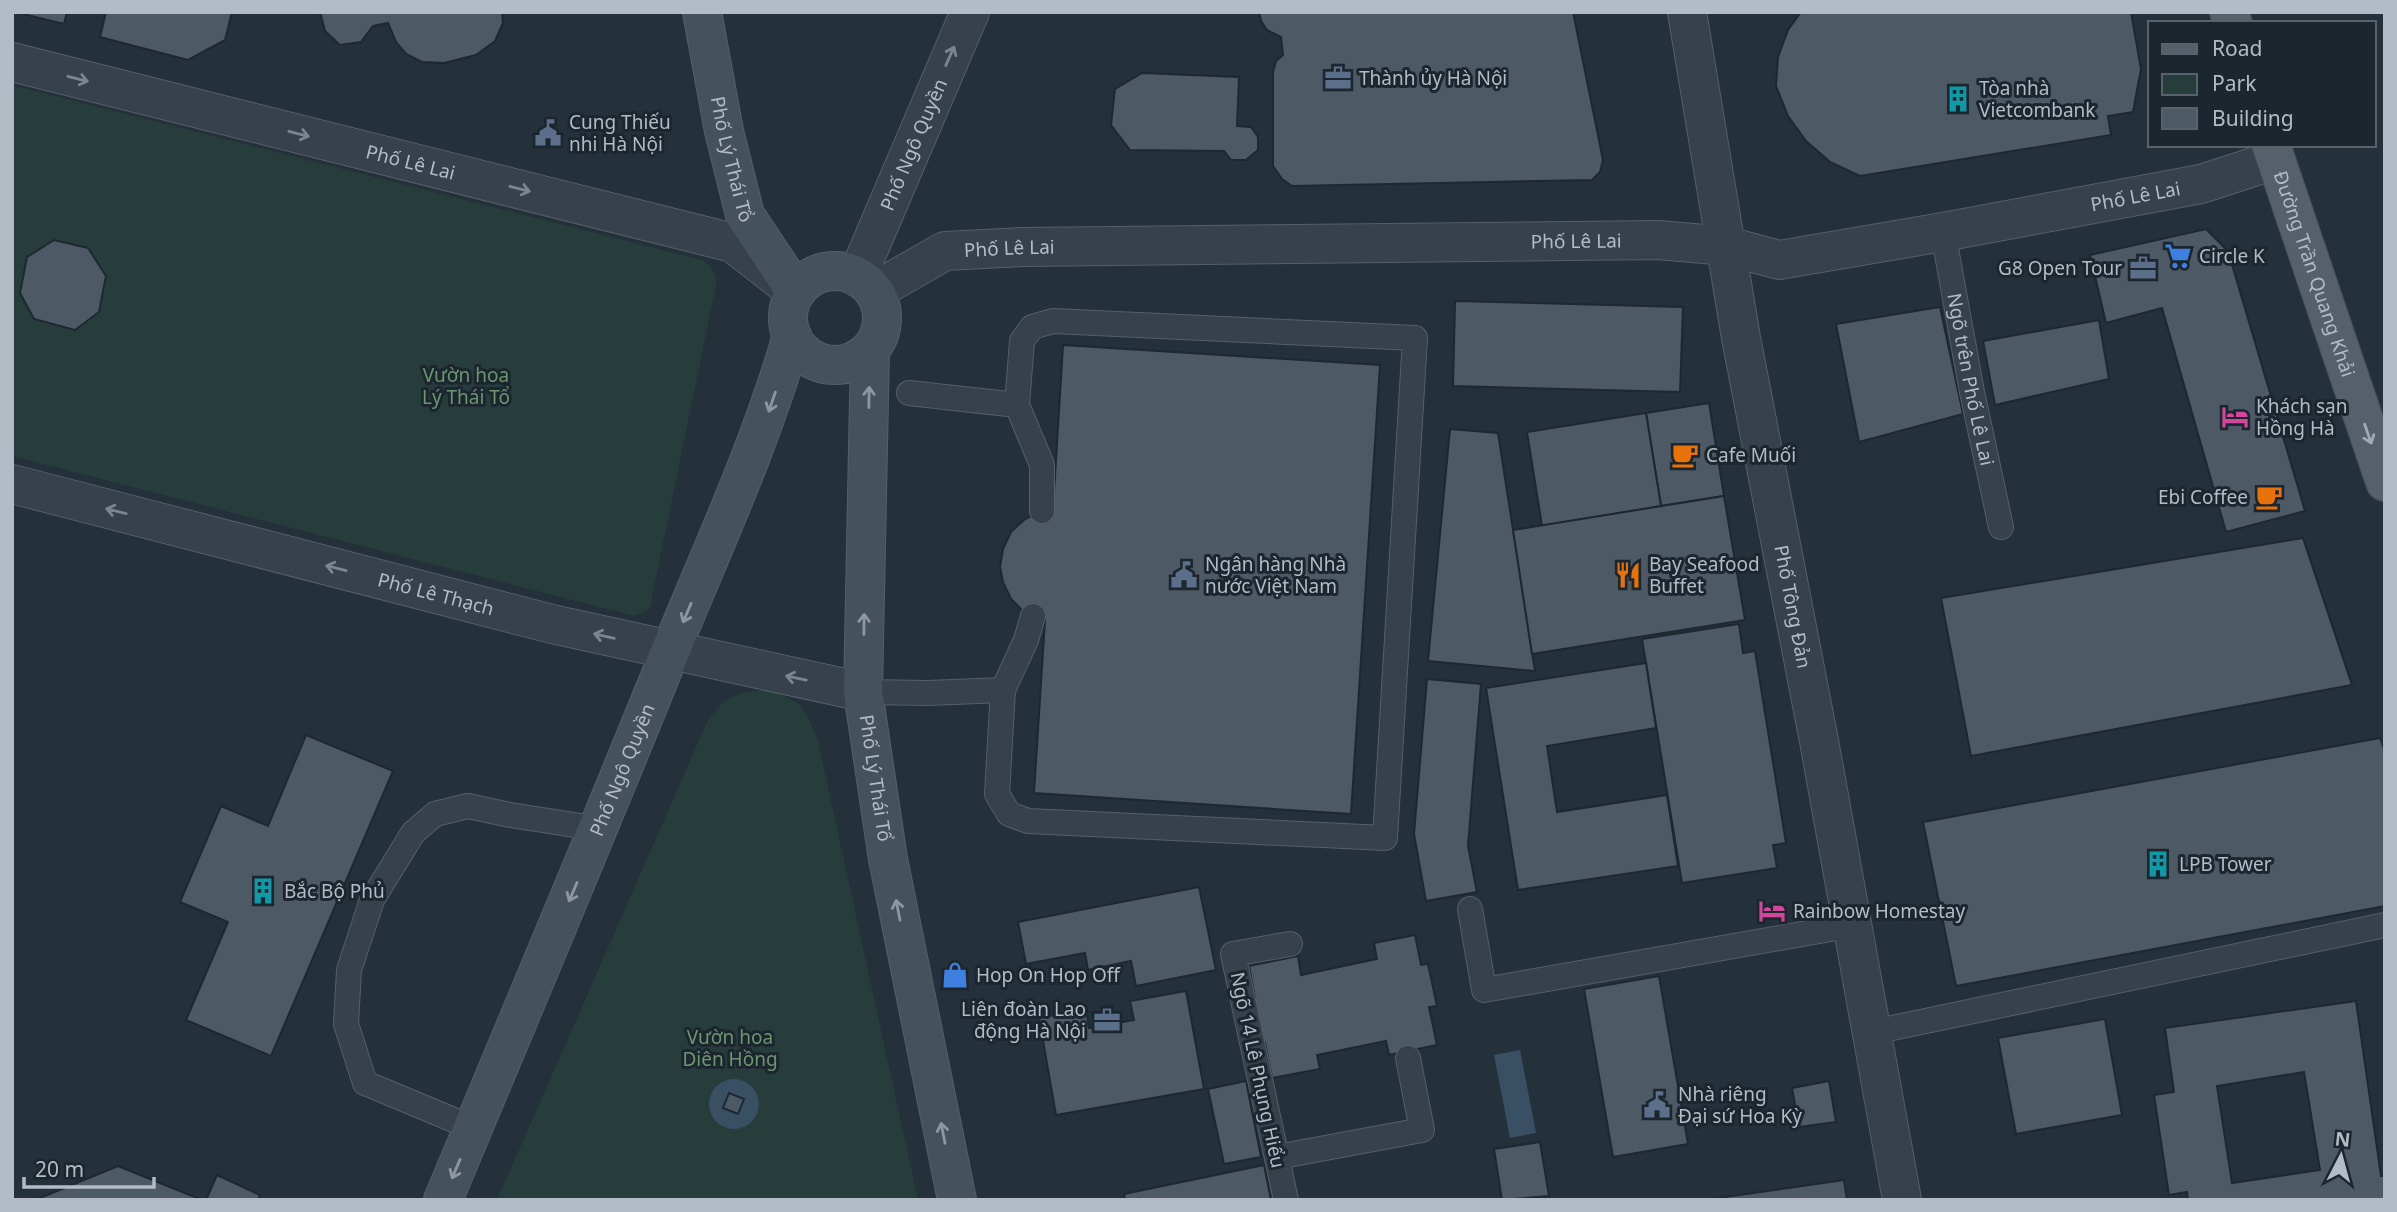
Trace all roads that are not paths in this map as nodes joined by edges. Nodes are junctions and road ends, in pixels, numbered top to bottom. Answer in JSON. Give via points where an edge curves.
{"nodes":[{"id":1,"x":702,"y":12,"type":"edge"},
{"id":2,"x":970,"y":12,"type":"edge"},
{"id":3,"x":1687,"y":12,"type":"edge"},
{"id":4,"x":12,"y":62,"type":"edge"},
{"id":5,"x":2273,"y":153,"type":"edge"},
{"id":6,"x":1943,"y":232,"type":"junction"},
{"id":7,"x":1727,"y":246,"type":"junction"},
{"id":8,"x":866,"y":284,"type":"junction"},
{"id":9,"x":796,"y":292,"type":"junction"},
{"id":10,"x":792,"y":336,"type":"junction"},
{"id":11,"x":870,"y":350,"type":"junction"},
{"id":12,"x":909,"y":393,"type":"dead end"},
{"id":13,"x":1017,"y":405,"type":"junction"},
{"id":14,"x":2385,"y":482,"type":"edge"},
{"id":15,"x":12,"y":484,"type":"edge"},
{"id":16,"x":1042,"y":511,"type":"dead end"},
{"id":17,"x":2001,"y":527,"type":"dead end"},
{"id":18,"x":1033,"y":615,"type":"dead end"},
{"id":19,"x":671,"y":651,"type":"junction"},
{"id":20,"x":1003,"y":690,"type":"junction"},
{"id":21,"x":863,"y":692,"type":"junction"},
{"id":22,"x":600,"y":829,"type":"junction"},
{"id":23,"x":1470,"y":909,"type":"dead end"},
{"id":24,"x":1853,"y":925,"type":"junction"},
{"id":25,"x":2385,"y":925,"type":"edge"},
{"id":26,"x":1290,"y":944,"type":"dead end"},
{"id":27,"x":1873,"y":1032,"type":"junction"},
{"id":28,"x":1408,"y":1058,"type":"dead end"},
{"id":29,"x":473,"y":1128,"type":"junction"},
{"id":30,"x":1277,"y":1157,"type":"junction"},
{"id":31,"x":443,"y":1200,"type":"edge"},
{"id":32,"x":957,"y":1200,"type":"edge"},
{"id":33,"x":1286,"y":1200,"type":"edge"},
{"id":34,"x":1902,"y":1200,"type":"edge"}],
"edges":[{"from":1,"to":9,"type":"street","name":"Phố Lý Thái Tổ","via":[[745,215]]},
{"from":8,"to":2,"type":"street","name":"Phố Ngô Quyền","one_way":true},
{"from":3,"to":7,"type":"street","name":"Phố Tông Đản"},
{"from":4,"to":9,"type":"street","name":"Phố Lê Lai","one_way":true,"via":[[733,243]]},
{"from":5,"to":6,"type":"street","name":"Phố Lê Lai","via":[[2201,184]]},
{"from":5,"to":14,"type":"main road","name":"Đường Trần Quang Khải","one_way":true},
{"from":6,"to":7,"type":"street","name":"Phố Lê Lai","via":[[1779,260]]},
{"from":6,"to":17,"type":"lane","name":"Ngõ trên Phố Lê Lai"},
{"from":7,"to":8,"type":"street","name":"Phố Lê Lai","via":[[1658,240],[984,249],[945,251]]},
{"from":7,"to":24,"type":"street","name":"Phố Tông Đản"},
{"from":8,"to":9,"type":"street","via":[[851,273],[835,271],[820,273]]},
{"from":8,"to":11,"type":"street","via":[[881,306],[883,322]]},
{"from":9,"to":10,"type":"street","via":[[789,306]]},
{"from":10,"to":11,"type":"street","via":[[800,349],[828,364],[843,364]]},
{"from":10,"to":19,"type":"street","name":"Phố Ngô Quyền","one_way":true,"via":[[749,465]]},
{"from":21,"to":11,"type":"street","name":"Phố Lý Thái Tổ","one_way":true},
{"from":12,"to":13,"type":"lane"},
{"from":13,"to":16,"type":"lane","via":[[1042,464]]},
{"from":13,"to":20,"type":"lane","via":[[1022,341],[1032,327],[1053,321],[1415,338],[1385,838],[1028,821],[1009,814],[997,794]]},
{"from":19,"to":15,"type":"street","name":"Phố Lê Thạch","one_way":true},
{"from":18,"to":20,"type":"lane"},
{"from":21,"to":19,"type":"street","name":"Phố Lê Thạch","one_way":true},
{"from":19,"to":22,"type":"street","name":"Phố Ngô Quyền"},
{"from":20,"to":21,"type":"lane"},
{"from":32,"to":21,"type":"street","name":"Phố Lý Thái Tổ","one_way":true,"via":[[888,859]]},
{"from":22,"to":29,"type":"street","name":"Phố Ngô Quyền","one_way":true},
{"from":22,"to":29,"type":"lane","via":[[468,806],[435,814],[413,833],[372,900],[349,970],[346,1024],[365,1083]]},
{"from":23,"to":24,"type":"lane","via":[[1484,990]]},
{"from":24,"to":27,"type":"street","name":"Phố Tông Đản"},
{"from":25,"to":27,"type":"lane"},
{"from":26,"to":30,"type":"lane","name":"Ngõ 14 Lê Phụng Hiểu","via":[[1233,954]]},
{"from":27,"to":34,"type":"street","name":"Phố Tông Đản"},
{"from":28,"to":30,"type":"lane","via":[[1422,1130]]},
{"from":29,"to":31,"type":"street","name":"Phố Ngô Quyền","one_way":true},
{"from":30,"to":33,"type":"lane","name":"Ngõ 14 Lê Phụng Hiểu"}]}
